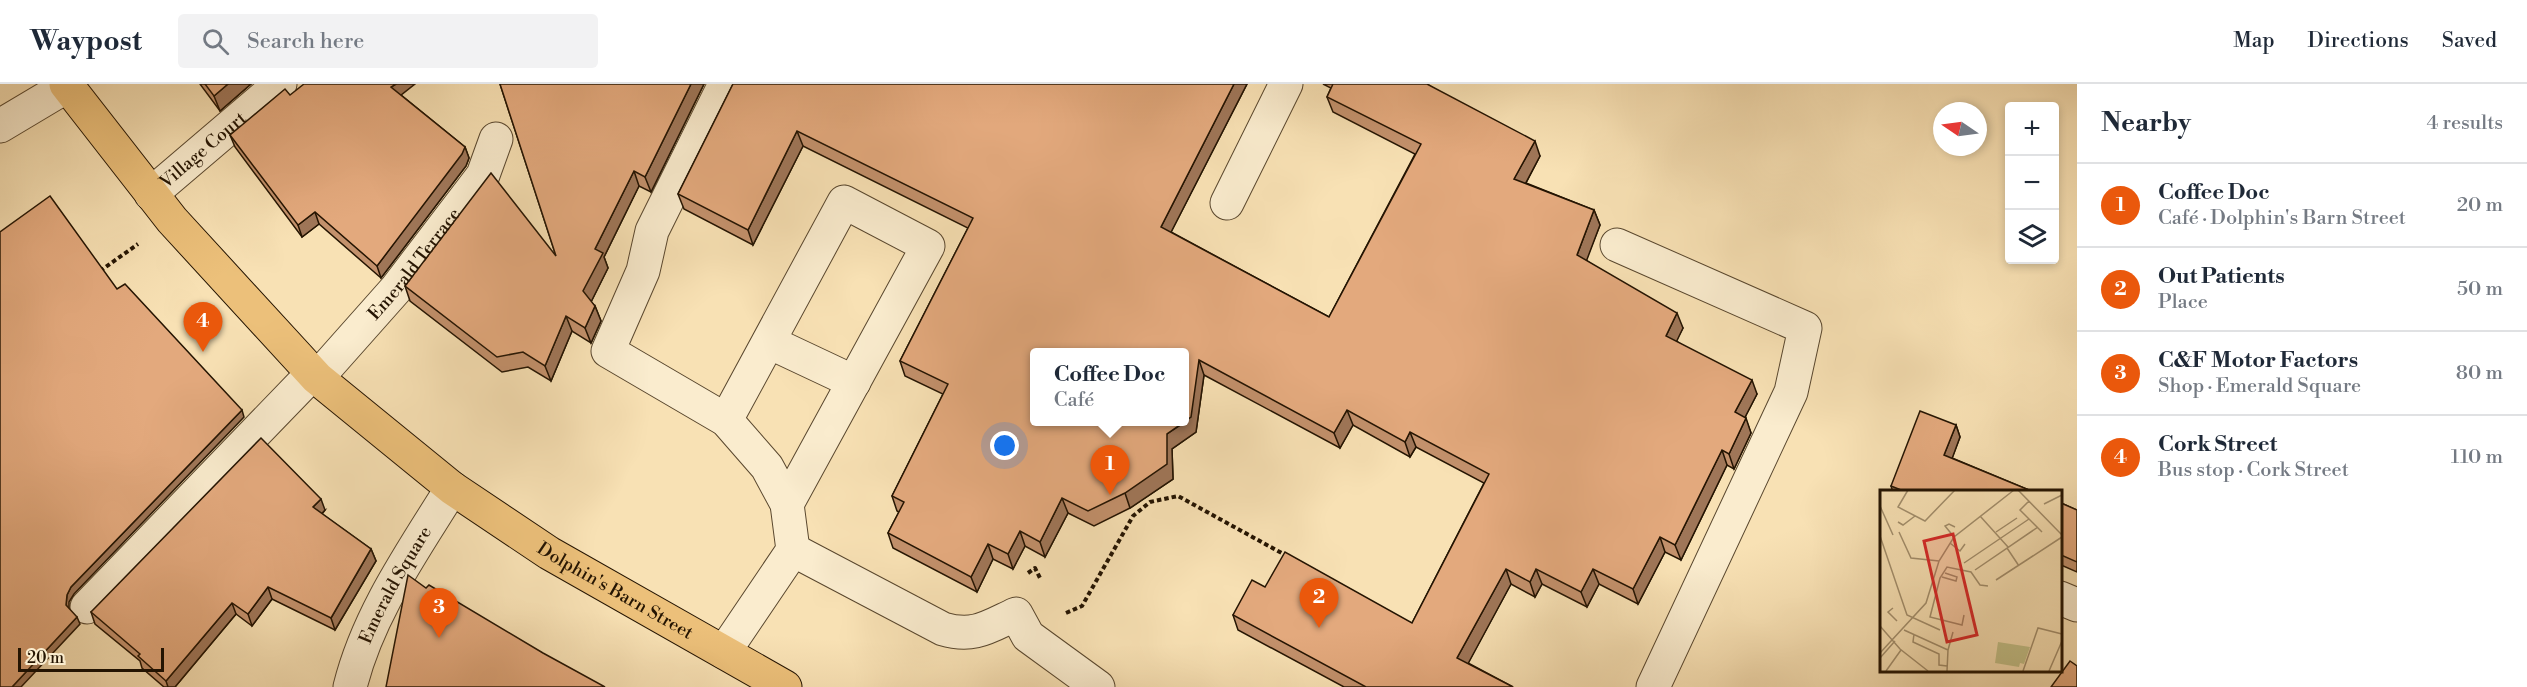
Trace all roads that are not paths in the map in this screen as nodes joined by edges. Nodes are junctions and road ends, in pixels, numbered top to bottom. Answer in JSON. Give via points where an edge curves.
{"nodes":[{"id":1,"x":280,"y":84,"type":"edge"},
{"id":2,"x":725,"y":84,"type":"edge"},
{"id":3,"x":1286,"y":84,"type":"edge"},
{"id":4,"x":67,"y":85,"type":"edge"},
{"id":5,"x":0,"y":126,"type":"edge"},
{"id":6,"x":496,"y":139,"type":"dead end"},
{"id":7,"x":151,"y":194,"type":"junction"},
{"id":8,"x":1227,"y":203,"type":"dead end"},
{"id":9,"x":1617,"y":245,"type":"dead end"},
{"id":10,"x":769,"y":342,"type":"junction"},
{"id":11,"x":315,"y":375,"type":"junction"},
{"id":12,"x":854,"y":382,"type":"junction"},
{"id":13,"x":726,"y":420,"type":"junction"},
{"id":14,"x":452,"y":488,"type":"junction"},
{"id":15,"x":787,"y":504,"type":"junction"},
{"id":16,"x":793,"y":550,"type":"junction"},
{"id":17,"x":2062,"y":598,"type":"edge"},
{"id":18,"x":2077,"y":605,"type":"edge"},
{"id":19,"x":87,"y":607,"type":"dead end"},
{"id":20,"x":724,"y":652,"type":"junction"},
{"id":21,"x":350,"y":687,"type":"edge"},
{"id":22,"x":785,"y":687,"type":"edge"},
{"id":23,"x":1098,"y":687,"type":"edge"},
{"id":24,"x":1653,"y":687,"type":"edge"}],
"edges":[{"from":1,"to":7,"type":"street","name":"Village Court"},
{"from":2,"to":13,"type":"street","via":[[652,231],[642,271],[608,351]]},
{"from":3,"to":8,"type":"street"},
{"from":4,"to":5,"type":"street"},
{"from":4,"to":7,"type":"main road","name":"Dolphin's Barn Street"},
{"from":6,"to":11,"type":"street","name":"Emerald Terrace","via":[[483,175],[396,289]]},
{"from":7,"to":11,"type":"main road","name":"Dolphin's Barn Street"},
{"from":9,"to":24,"type":"street","via":[[1805,328],[1791,392]]},
{"from":10,"to":12,"type":"street"},
{"from":10,"to":12,"type":"street","via":[[844,202],[928,246]]},
{"from":10,"to":13,"type":"street"},
{"from":11,"to":14,"type":"main road","name":"Dolphin's Barn Street"},
{"from":11,"to":19,"type":"street","name":"Emerald Terrace"},
{"from":12,"to":15,"type":"street"},
{"from":13,"to":15,"type":"street","via":[[767,467]]},
{"from":14,"to":20,"type":"main road","name":"Dolphin's Barn Street","via":[[549,553]]},
{"from":14,"to":21,"type":"street","name":"Emerald Square","via":[[372,624],[359,651]]},
{"from":15,"to":16,"type":"street"},
{"from":16,"to":20,"type":"street"},
{"from":16,"to":23,"type":"street","via":[[943,629],[961,634],[978,632],[1016,614],[1028,636]]},
{"from":17,"to":18,"type":"street"},
{"from":20,"to":22,"type":"main road","name":"Dolphin's Barn Street"}]}
